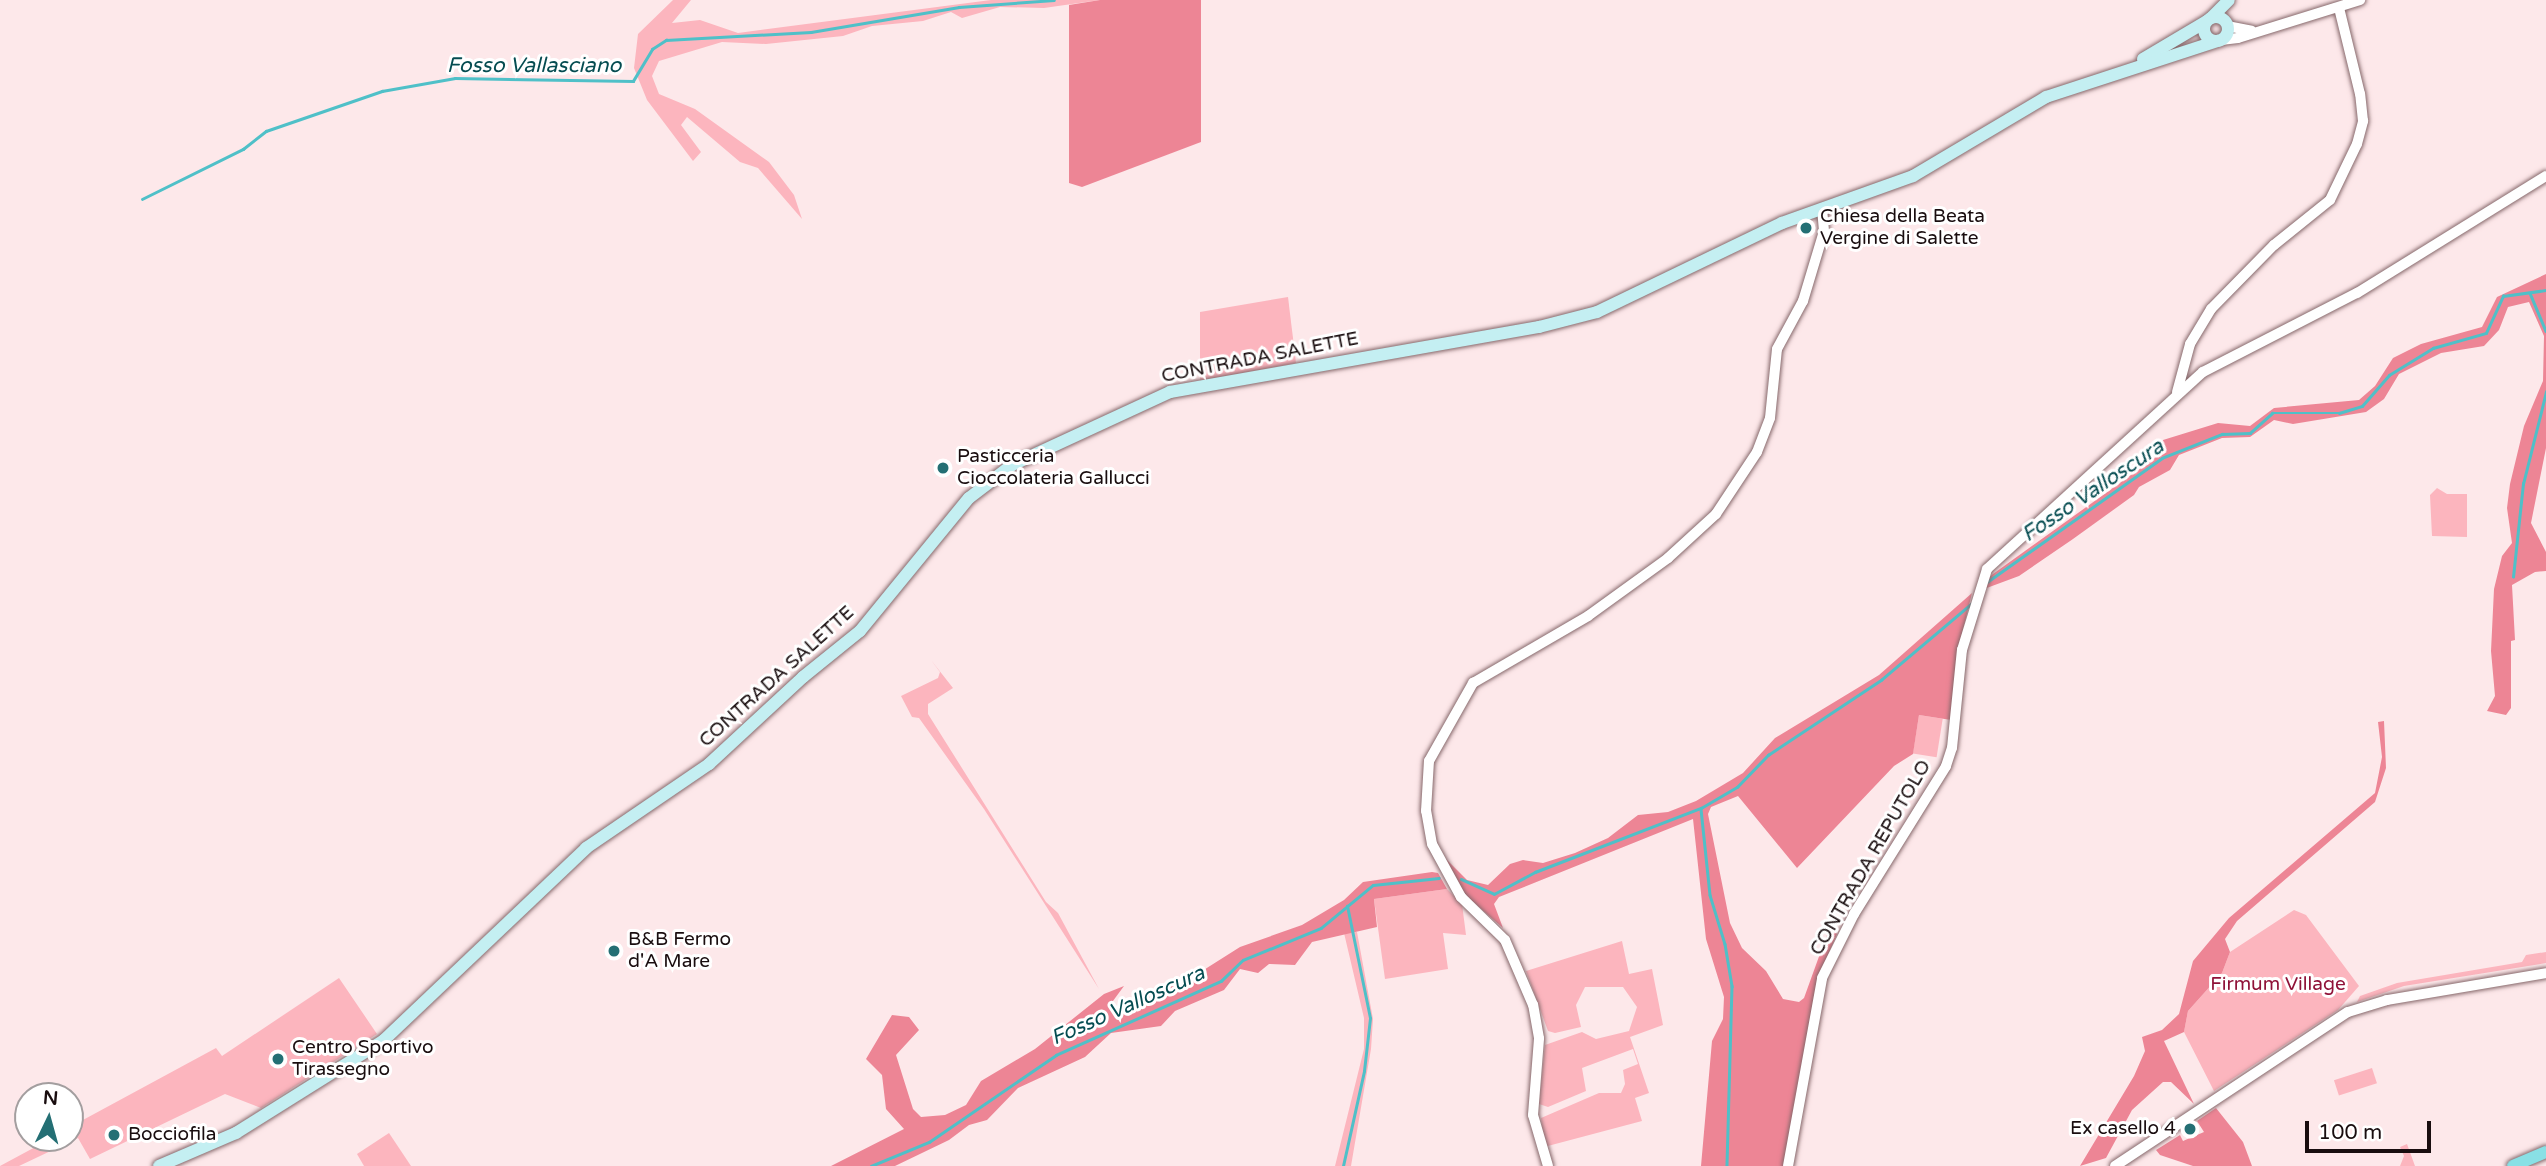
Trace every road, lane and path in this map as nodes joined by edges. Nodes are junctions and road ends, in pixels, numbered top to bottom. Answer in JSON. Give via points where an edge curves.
{"nodes":[{"id":1,"x":2232,"y":0,"type":"edge"},
{"id":2,"x":2360,"y":0,"type":"edge"},
{"id":3,"x":2339,"y":8,"type":"junction"},
{"id":4,"x":2209,"y":19,"type":"junction"},
{"id":5,"x":2227,"y":24,"type":"junction"},
{"id":6,"x":2254,"y":32,"type":"junction"},
{"id":7,"x":2219,"y":40,"type":"junction"},
{"id":8,"x":2117,"y":71,"type":"junction"},
{"id":9,"x":2546,"y":176,"type":"edge"},
{"id":10,"x":1822,"y":210,"type":"junction"},
{"id":11,"x":2177,"y":392,"type":"junction"},
{"id":12,"x":2546,"y":973,"type":"edge"},
{"id":13,"x":2546,"y":1152,"type":"edge"},
{"id":14,"x":159,"y":1166,"type":"edge"},
{"id":15,"x":1548,"y":1166,"type":"edge"},
{"id":16,"x":1788,"y":1166,"type":"edge"},
{"id":17,"x":2115,"y":1166,"type":"edge"},
{"id":18,"x":2513,"y":1166,"type":"edge"}],
"edges":[{"from":1,"to":4,"type":"main road"},
{"from":1,"to":5,"type":"main road"},
{"from":2,"to":3,"type":"street"},
{"from":3,"to":6,"type":"street"},
{"from":3,"to":11,"type":"street","via":[[2360,94],[2363,121],[2357,144],[2330,200],[2274,245],[2211,309],[2190,344]]},
{"from":4,"to":5,"type":"main road"},
{"from":4,"to":7,"type":"main road","via":[[2204,32]]},
{"from":4,"to":8,"type":"main road"},
{"from":5,"to":6,"type":"street"},
{"from":5,"to":7,"type":"main road"},
{"from":6,"to":7,"type":"street"},
{"from":7,"to":8,"type":"main road"},
{"from":8,"to":10,"type":"main road","name":"CONTRADA SALETTE","via":[[2046,97],[1913,176]]},
{"from":9,"to":11,"type":"street","name":"CONTRADA REPUTOLO","via":[[2357,293],[2203,372]]},
{"from":10,"to":14,"type":"main road","name":"CONTRADA SALETTE","via":[[1774,226],[1631,299],[1571,321],[1170,392],[1012,465],[969,498],[860,631],[709,764],[586,848],[384,1040],[236,1133]]},
{"from":10,"to":15,"type":"street","via":[[1825,231],[1803,301],[1777,349],[1770,418],[1757,452],[1724,503],[1694,537],[1609,601],[1555,638],[1506,660],[1473,683],[1429,761],[1426,811],[1432,844],[1461,897],[1505,940],[1535,1014],[1539,1038],[1533,1115]]},
{"from":11,"to":16,"type":"street","name":"CONTRADA REPUTOLO","via":[[1987,569],[1962,650],[1952,748],[1946,765],[1854,914],[1822,978]]},
{"from":12,"to":17,"type":"street","via":[[2387,1000],[2348,1012]]},
{"from":13,"to":18,"type":"main road"}]}
